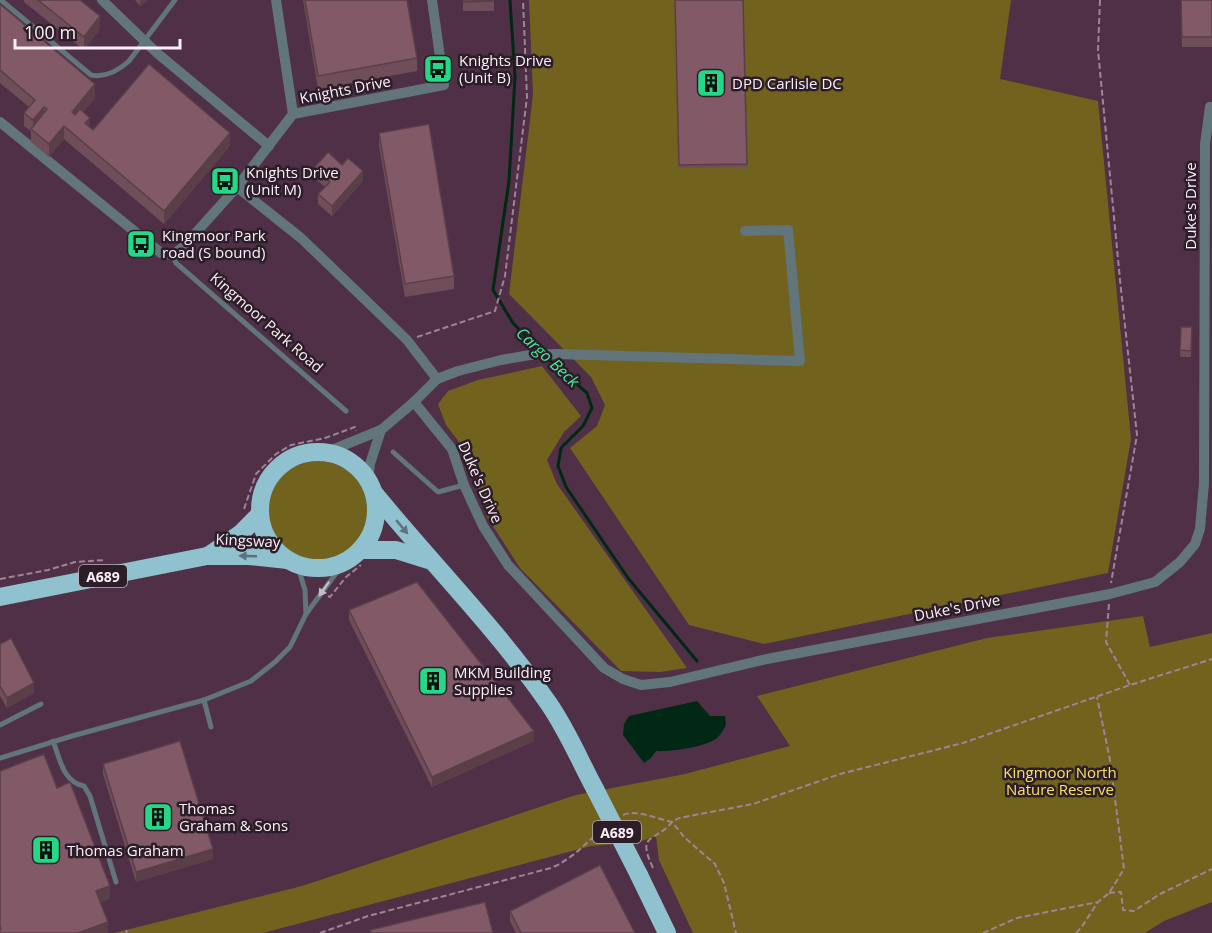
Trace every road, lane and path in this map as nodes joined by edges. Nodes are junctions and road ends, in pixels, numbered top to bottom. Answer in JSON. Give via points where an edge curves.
{"nodes":[{"id":1,"x":1,"y":0,"type":"edge"},
{"id":2,"x":102,"y":0,"type":"edge"},
{"id":3,"x":175,"y":0,"type":"edge"},
{"id":4,"x":276,"y":0,"type":"edge"},
{"id":5,"x":432,"y":0,"type":"edge"},
{"id":6,"x":523,"y":0,"type":"edge"},
{"id":7,"x":1100,"y":0,"type":"edge"},
{"id":8,"x":145,"y":41,"type":"junction"},
{"id":9,"x":1212,"y":107,"type":"edge"},
{"id":10,"x":293,"y":114,"type":"junction"},
{"id":11,"x":0,"y":122,"type":"edge"},
{"id":12,"x":269,"y":146,"type":"junction"},
{"id":13,"x":237,"y":187,"type":"junction"},
{"id":14,"x":745,"y":231,"type":"dead end"},
{"id":15,"x":172,"y":255,"type":"junction"},
{"id":16,"x":408,"y":340,"type":"junction"},
{"id":17,"x":1208,"y":346,"type":"edge"},
{"id":18,"x":437,"y":379,"type":"junction"},
{"id":19,"x":414,"y":402,"type":"junction"},
{"id":20,"x":346,"y":411,"type":"dead end"},
{"id":21,"x":381,"y":430,"type":"junction"},
{"id":22,"x":327,"y":452,"type":"junction"},
{"id":23,"x":393,"y":452,"type":"dead end"},
{"id":24,"x":1208,"y":483,"type":"edge"},
{"id":25,"x":464,"y":485,"type":"junction"},
{"id":26,"x":371,"y":487,"type":"junction"},
{"id":27,"x":260,"y":514,"type":"junction"},
{"id":28,"x":360,"y":550,"type":"junction"},
{"id":29,"x":207,"y":556,"type":"junction"},
{"id":30,"x":430,"y":561,"type":"junction"},
{"id":31,"x":292,"y":562,"type":"junction"},
{"id":32,"x":343,"y":564,"type":"junction"},
{"id":33,"x":1110,"y":594,"type":"junction"},
{"id":34,"x":0,"y":597,"type":"edge"},
{"id":35,"x":306,"y":614,"type":"junction"},
{"id":36,"x":1107,"y":618,"type":"dead end"},
{"id":37,"x":1212,"y":659,"type":"edge"},
{"id":38,"x":1130,"y":684,"type":"junction"},
{"id":39,"x":1097,"y":696,"type":"junction"},
{"id":40,"x":204,"y":700,"type":"junction"},
{"id":41,"x":40,"y":704,"type":"dead end"},
{"id":42,"x":0,"y":725,"type":"edge"},
{"id":43,"x":211,"y":727,"type":"dead end"},
{"id":44,"x":53,"y":741,"type":"junction"},
{"id":45,"x":0,"y":758,"type":"edge"},
{"id":46,"x":618,"y":818,"type":"dead end"},
{"id":47,"x":672,"y":822,"type":"junction"},
{"id":48,"x":603,"y":828,"type":"dead end"},
{"id":49,"x":1212,"y":869,"type":"edge"},
{"id":50,"x":647,"y":874,"type":"junction"},
{"id":51,"x":116,"y":882,"type":"dead end"},
{"id":52,"x":1109,"y":893,"type":"junction"},
{"id":53,"x":1098,"y":902,"type":"junction"},
{"id":54,"x":320,"y":933,"type":"edge"},
{"id":55,"x":667,"y":933,"type":"edge"},
{"id":56,"x":736,"y":933,"type":"edge"},
{"id":57,"x":983,"y":933,"type":"edge"},
{"id":58,"x":1076,"y":933,"type":"edge"}],
"edges":[{"from":1,"to":8,"type":"lane","via":[[91,75],[100,77],[121,68]]},
{"from":2,"to":8,"type":"street"},
{"from":3,"to":8,"type":"lane"},
{"from":4,"to":10,"type":"street"},
{"from":5,"to":10,"type":"street","name":"Knights Drive","via":[[444,85]]},
{"from":6,"to":16,"type":"path","via":[[527,97],[504,276],[495,311]]},
{"from":7,"to":33,"type":"path","via":[[1098,50],[1137,435]]},
{"from":8,"to":12,"type":"street"},
{"from":9,"to":17,"type":"street","name":"Duke's Drive","via":[[1205,144]]},
{"from":10,"to":12,"type":"street","name":"Knights Drive"},
{"from":11,"to":15,"type":"street","name":"Kingmoor Park Road","via":[[162,253]]},
{"from":12,"to":13,"type":"street","name":"Knights Drive"},
{"from":13,"to":15,"type":"street","name":"Knights Drive"},
{"from":13,"to":16,"type":"street","via":[[301,238]]},
{"from":14,"to":18,"type":"street","via":[[788,230],[800,361],[530,355]]},
{"from":15,"to":20,"type":"lane","name":"Kingmoor Park Road","via":[[176,263]]},
{"from":16,"to":18,"type":"street"},
{"from":17,"to":24,"type":"street","name":"Duke's Drive"},
{"from":18,"to":19,"type":"street"},
{"from":19,"to":21,"type":"street"},
{"from":19,"to":25,"type":"street","name":"Duke's Drive","via":[[452,449]]},
{"from":21,"to":22,"type":"street"},
{"from":21,"to":26,"type":"street","via":[[370,464]]},
{"from":22,"to":26,"type":"highway","number":"A689","via":[[357,467]]},
{"from":22,"to":27,"type":"highway","via":[[309,452],[278,467],[261,496]]},
{"from":23,"to":25,"type":"lane","via":[[438,492]]},
{"from":24,"to":33,"type":"street","name":"Duke's Drive","via":[[1195,544],[1180,562],[1155,582]]},
{"from":25,"to":33,"type":"street","name":"Duke's Drive","via":[[483,526],[515,574],[604,668],[641,685]]},
{"from":26,"to":28,"type":"highway","via":[[375,523]]},
{"from":26,"to":30,"type":"highway","number":"A689","one_way":true},
{"from":27,"to":29,"type":"highway","name":"Kingsway","number":"A689"},
{"from":27,"to":31,"type":"highway","via":[[268,541]]},
{"from":28,"to":30,"type":"highway","number":"A689","via":[[396,550]]},
{"from":28,"to":32,"type":"highway"},
{"from":31,"to":29,"type":"highway","name":"Kingsway","number":"A689","one_way":true},
{"from":29,"to":34,"type":"highway","name":"Kingsway","number":"A689"},
{"from":30,"to":50,"type":"highway","number":"A689","bridge":true,"via":[[467,598],[550,706]]},
{"from":31,"to":32,"type":"highway","number":"A689","via":[[310,568]]},
{"from":31,"to":35,"type":"lane","via":[[305,590]]},
{"from":32,"to":35,"type":"lane","one_way":true},
{"from":35,"to":40,"type":"lane","via":[[290,647],[275,662],[251,681]]},
{"from":36,"to":38,"type":"path","via":[[1106,642]]},
{"from":37,"to":38,"type":"path"},
{"from":38,"to":39,"type":"path"},
{"from":39,"to":47,"type":"path","via":[[963,743],[840,774],[753,804]]},
{"from":39,"to":52,"type":"path","via":[[1124,869]]},
{"from":40,"to":43,"type":"lane"},
{"from":40,"to":44,"type":"lane"},
{"from":41,"to":42,"type":"lane"},
{"from":44,"to":45,"type":"lane"},
{"from":44,"to":51,"type":"lane","via":[[65,774],[75,785],[84,786],[90,796]]},
{"from":46,"to":47,"type":"path","via":[[633,813]]},
{"from":47,"to":50,"type":"path","via":[[647,843]]},
{"from":47,"to":56,"type":"path","via":[[715,864],[724,883]]},
{"from":48,"to":54,"type":"path","via":[[573,856],[551,868],[368,916]]},
{"from":49,"to":52,"type":"path","via":[[1134,911],[1123,910],[1121,892]]},
{"from":50,"to":55,"type":"highway","number":"A689"},
{"from":52,"to":53,"type":"path"},
{"from":53,"to":57,"type":"path","via":[[1017,918]]},
{"from":53,"to":58,"type":"path"}]}
